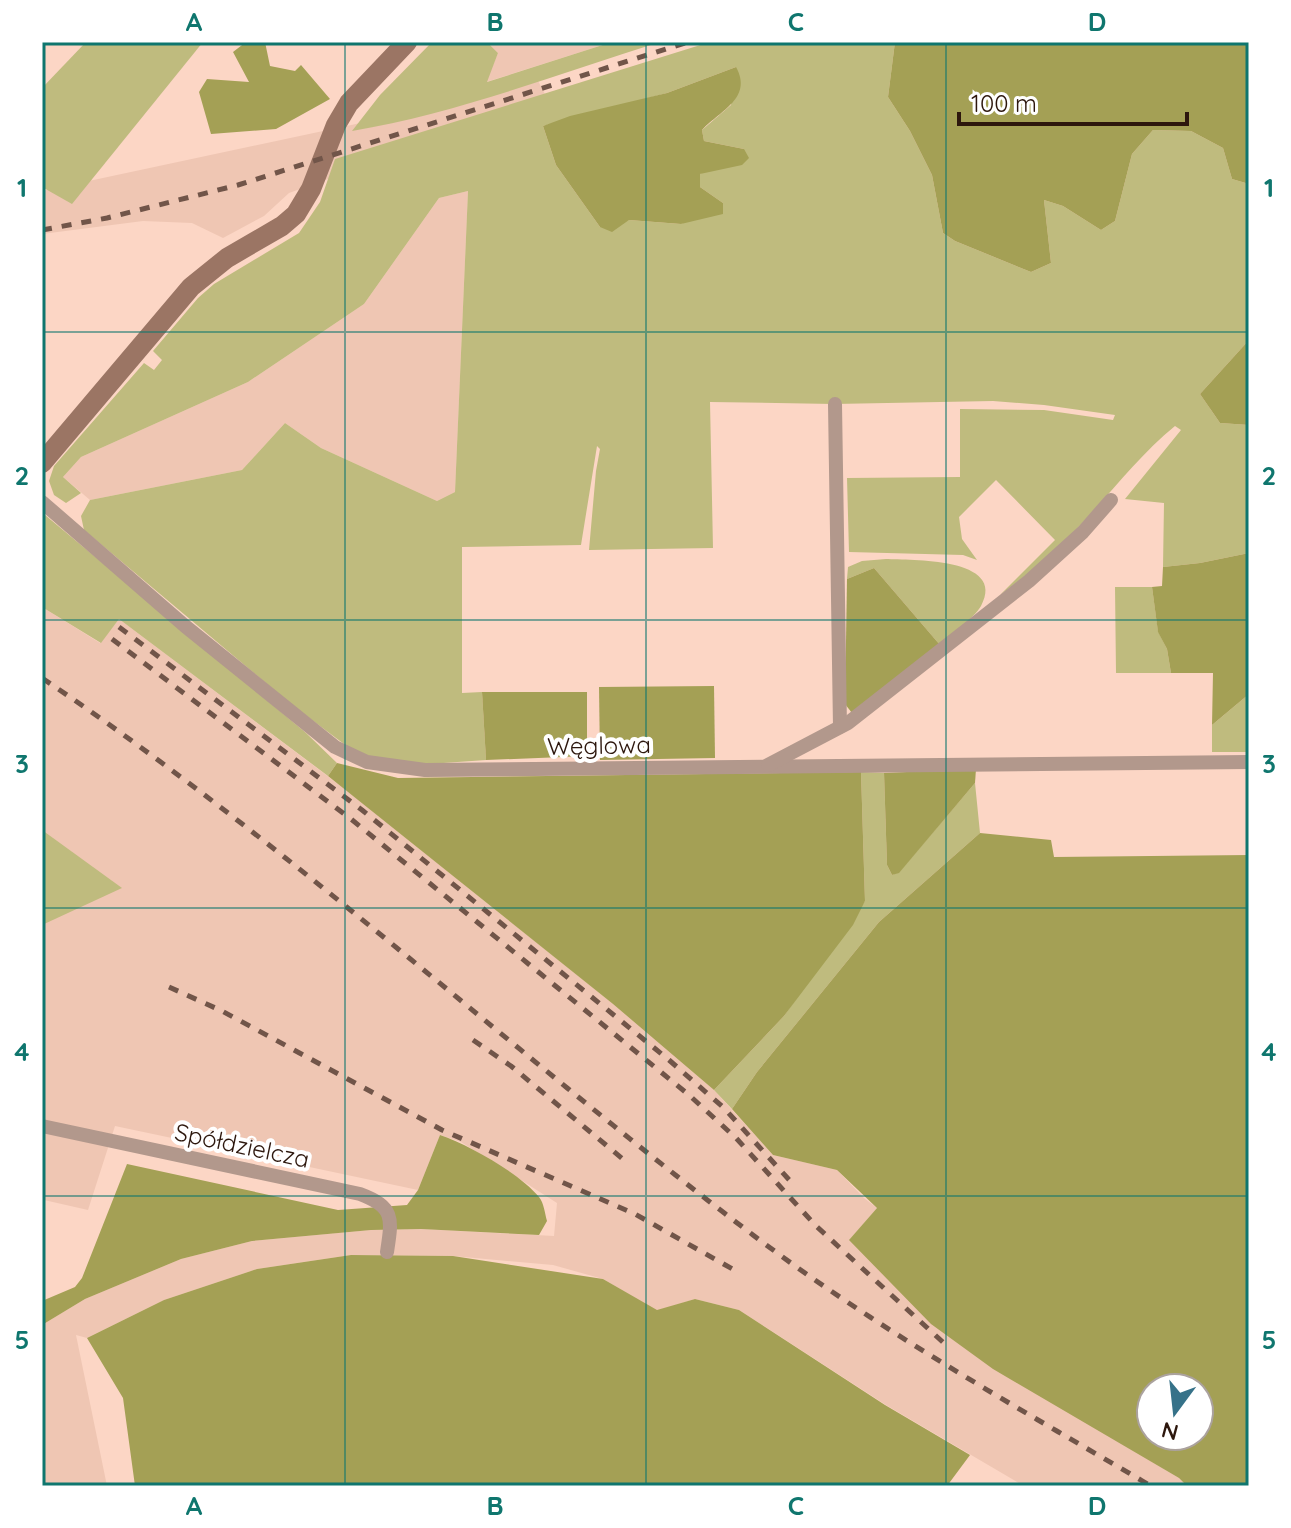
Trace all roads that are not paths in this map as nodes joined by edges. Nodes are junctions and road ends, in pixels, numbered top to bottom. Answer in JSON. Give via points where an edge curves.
{"nodes":[{"id":1,"x":407,"y":42,"type":"edge"},
{"id":2,"x":835,"y":404,"type":"dead end"},
{"id":3,"x":42,"y":463,"type":"edge"},
{"id":4,"x":1111,"y":500,"type":"dead end"},
{"id":5,"x":42,"y":502,"type":"edge"},
{"id":6,"x":840,"y":727,"type":"junction"},
{"id":7,"x":1249,"y":762,"type":"edge"},
{"id":8,"x":764,"y":767,"type":"junction"},
{"id":9,"x":42,"y":1126,"type":"edge"},
{"id":10,"x":387,"y":1252,"type":"dead end"}],
"edges":[{"from":1,"to":3,"type":"main road","via":[[349,103],[296,214],[191,287]]},
{"from":2,"to":6,"type":"street"},
{"from":4,"to":6,"type":"street","via":[[1029,581]]},
{"from":5,"to":8,"type":"street","name":"Węglowa","via":[[324,738],[367,762],[425,770]]},
{"from":6,"to":8,"type":"street"},
{"from":7,"to":8,"type":"street","name":"Węglowa"},
{"from":9,"to":10,"type":"street","name":"Spółdzielcza","via":[[360,1194],[385,1208],[391,1223]]}]}
